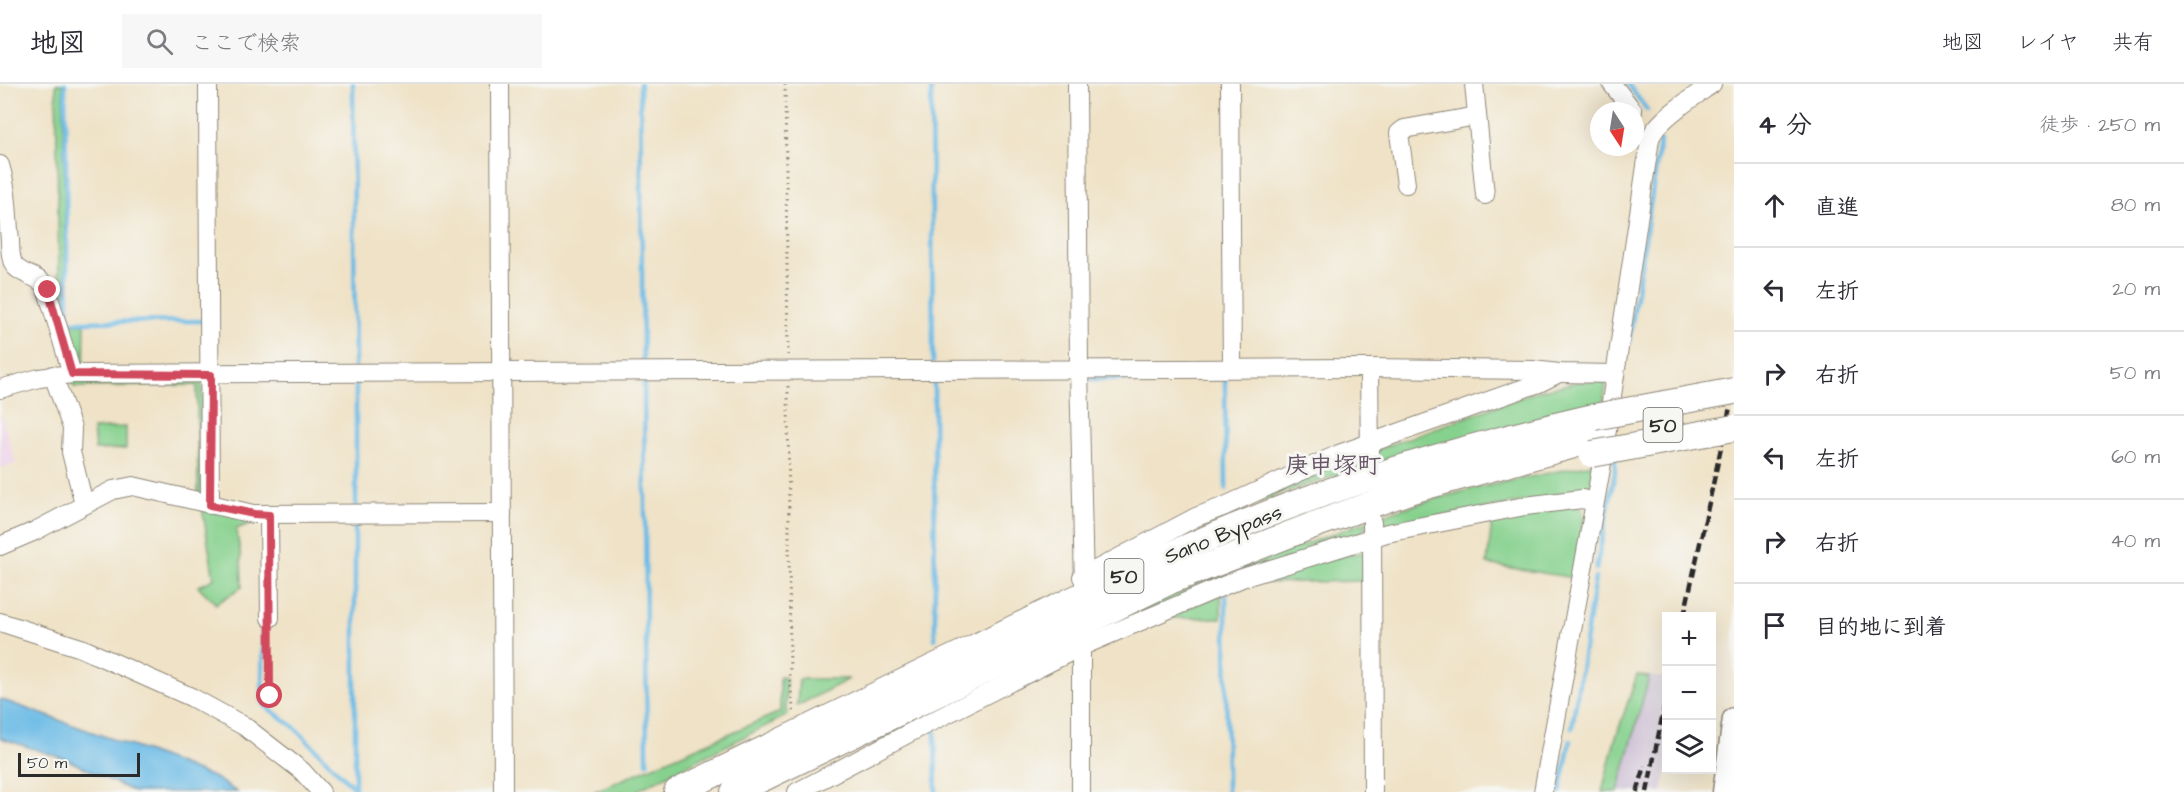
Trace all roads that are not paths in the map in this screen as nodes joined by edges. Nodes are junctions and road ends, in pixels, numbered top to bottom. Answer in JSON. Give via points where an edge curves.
{"nodes":[{"id":1,"x":208,"y":84,"type":"edge"},
{"id":2,"x":500,"y":84,"type":"edge"},
{"id":3,"x":1077,"y":84,"type":"edge"},
{"id":4,"x":1230,"y":84,"type":"edge"},
{"id":5,"x":1474,"y":84,"type":"edge"},
{"id":6,"x":1612,"y":84,"type":"edge"},
{"id":7,"x":1712,"y":84,"type":"edge"},
{"id":8,"x":1626,"y":102,"type":"edge"},
{"id":9,"x":1477,"y":116,"type":"junction"},
{"id":10,"x":1644,"y":124,"type":"edge"},
{"id":11,"x":1652,"y":133,"type":"junction"},
{"id":12,"x":0,"y":165,"type":"edge"},
{"id":13,"x":1406,"y":184,"type":"dead end"},
{"id":14,"x":1485,"y":195,"type":"dead end"},
{"id":15,"x":1232,"y":368,"type":"junction"},
{"id":16,"x":1369,"y":368,"type":"junction"},
{"id":17,"x":1079,"y":369,"type":"junction"},
{"id":18,"x":1559,"y":373,"type":"junction"},
{"id":19,"x":72,"y":374,"type":"junction"},
{"id":20,"x":502,"y":374,"type":"junction"},
{"id":21,"x":1615,"y":374,"type":"junction"},
{"id":22,"x":53,"y":375,"type":"junction"},
{"id":23,"x":211,"y":375,"type":"junction"},
{"id":24,"x":1734,"y":379,"type":"edge"},
{"id":25,"x":0,"y":389,"type":"edge"},
{"id":26,"x":1734,"y":391,"type":"edge"},
{"id":27,"x":1667,"y":402,"type":"junction"},
{"id":28,"x":1734,"y":412,"type":"edge"},
{"id":29,"x":1734,"y":428,"type":"edge"},
{"id":30,"x":1593,"y":437,"type":"junction"},
{"id":31,"x":1370,"y":451,"type":"junction"},
{"id":32,"x":1594,"y":502,"type":"junction"},
{"id":33,"x":84,"y":504,"type":"junction"},
{"id":34,"x":210,"y":505,"type":"junction"},
{"id":35,"x":502,"y":513,"type":"junction"},
{"id":36,"x":269,"y":515,"type":"junction"},
{"id":37,"x":1372,"y":530,"type":"junction"},
{"id":38,"x":0,"y":546,"type":"edge"},
{"id":39,"x":1084,"y":585,"type":"junction"},
{"id":40,"x":270,"y":618,"type":"road end"},
{"id":41,"x":0,"y":622,"type":"edge"},
{"id":42,"x":1076,"y":637,"type":"junction"},
{"id":43,"x":1734,"y":719,"type":"edge"},
{"id":44,"x":321,"y":792,"type":"edge"},
{"id":45,"x":503,"y":792,"type":"edge"},
{"id":46,"x":677,"y":792,"type":"edge"},
{"id":47,"x":734,"y":792,"type":"edge"},
{"id":48,"x":797,"y":792,"type":"edge"},
{"id":49,"x":1081,"y":792,"type":"edge"},
{"id":50,"x":1373,"y":792,"type":"edge"},
{"id":51,"x":1543,"y":792,"type":"edge"},
{"id":52,"x":1724,"y":792,"type":"edge"}],
"edges":[{"from":1,"to":23,"type":"street"},
{"from":2,"to":20,"type":"street"},
{"from":3,"to":17,"type":"street"},
{"from":4,"to":15,"type":"street"},
{"from":5,"to":9,"type":"street"},
{"from":6,"to":8,"type":"street"},
{"from":7,"to":11,"type":"street"},
{"from":9,"to":13,"type":"street","via":[[1399,133]]},
{"from":9,"to":14,"type":"street"},
{"from":10,"to":11,"type":"street"},
{"from":11,"to":21,"type":"street"},
{"from":12,"to":19,"type":"street","via":[[7,195],[13,264],[42,280],[46,287]]},
{"from":15,"to":16,"type":"street"},
{"from":15,"to":17,"type":"street"},
{"from":16,"to":18,"type":"street"},
{"from":16,"to":31,"type":"street"},
{"from":17,"to":20,"type":"street"},
{"from":17,"to":39,"type":"street"},
{"from":18,"to":21,"type":"street"},
{"from":18,"to":31,"type":"street"},
{"from":19,"to":22,"type":"street"},
{"from":19,"to":23,"type":"street"},
{"from":20,"to":23,"type":"street"},
{"from":20,"to":35,"type":"street"},
{"from":21,"to":32,"type":"street"},
{"from":22,"to":25,"type":"street"},
{"from":22,"to":33,"type":"street","via":[[72,428],[71,452]]},
{"from":23,"to":34,"type":"street"},
{"from":24,"to":27,"type":"highway","bridge":true},
{"from":26,"to":27,"type":"highway","name":"Sano Bypass","number":"50","bridge":true},
{"from":27,"to":30,"type":"highway","name":"Sano Bypass","number":"50","bridge":true},
{"from":28,"to":30,"type":"highway","name":"Sano Bypass","number":"50"},
{"from":29,"to":30,"type":"highway","bridge":true},
{"from":30,"to":39,"type":"highway","name":"Sano Bypass","number":"50","via":[[1437,457],[1347,486]]},
{"from":30,"to":42,"type":"highway","name":"Sano Bypass","number":"50","via":[[1393,497],[1260,545],[1170,581]]},
{"from":31,"to":39,"type":"street","via":[[1339,454],[1196,517]]},
{"from":32,"to":37,"type":"street","via":[[1582,499],[1525,506]]},
{"from":32,"to":51,"type":"street"},
{"from":33,"to":34,"type":"street","via":[[113,490],[133,486]]},
{"from":33,"to":38,"type":"street"},
{"from":34,"to":36,"type":"street"},
{"from":35,"to":36,"type":"street"},
{"from":35,"to":45,"type":"street"},
{"from":36,"to":40,"type":"street"},
{"from":37,"to":42,"type":"street"},
{"from":37,"to":50,"type":"street"},
{"from":39,"to":46,"type":"highway","name":"Sano Bypass","number":"50"},
{"from":41,"to":44,"type":"street","via":[[81,648],[192,697],[244,726],[302,771]]},
{"from":42,"to":47,"type":"highway","name":"Sano Bypass","number":"50"},
{"from":42,"to":48,"type":"street"},
{"from":42,"to":49,"type":"street"},
{"from":43,"to":52,"type":"main road"}]}
